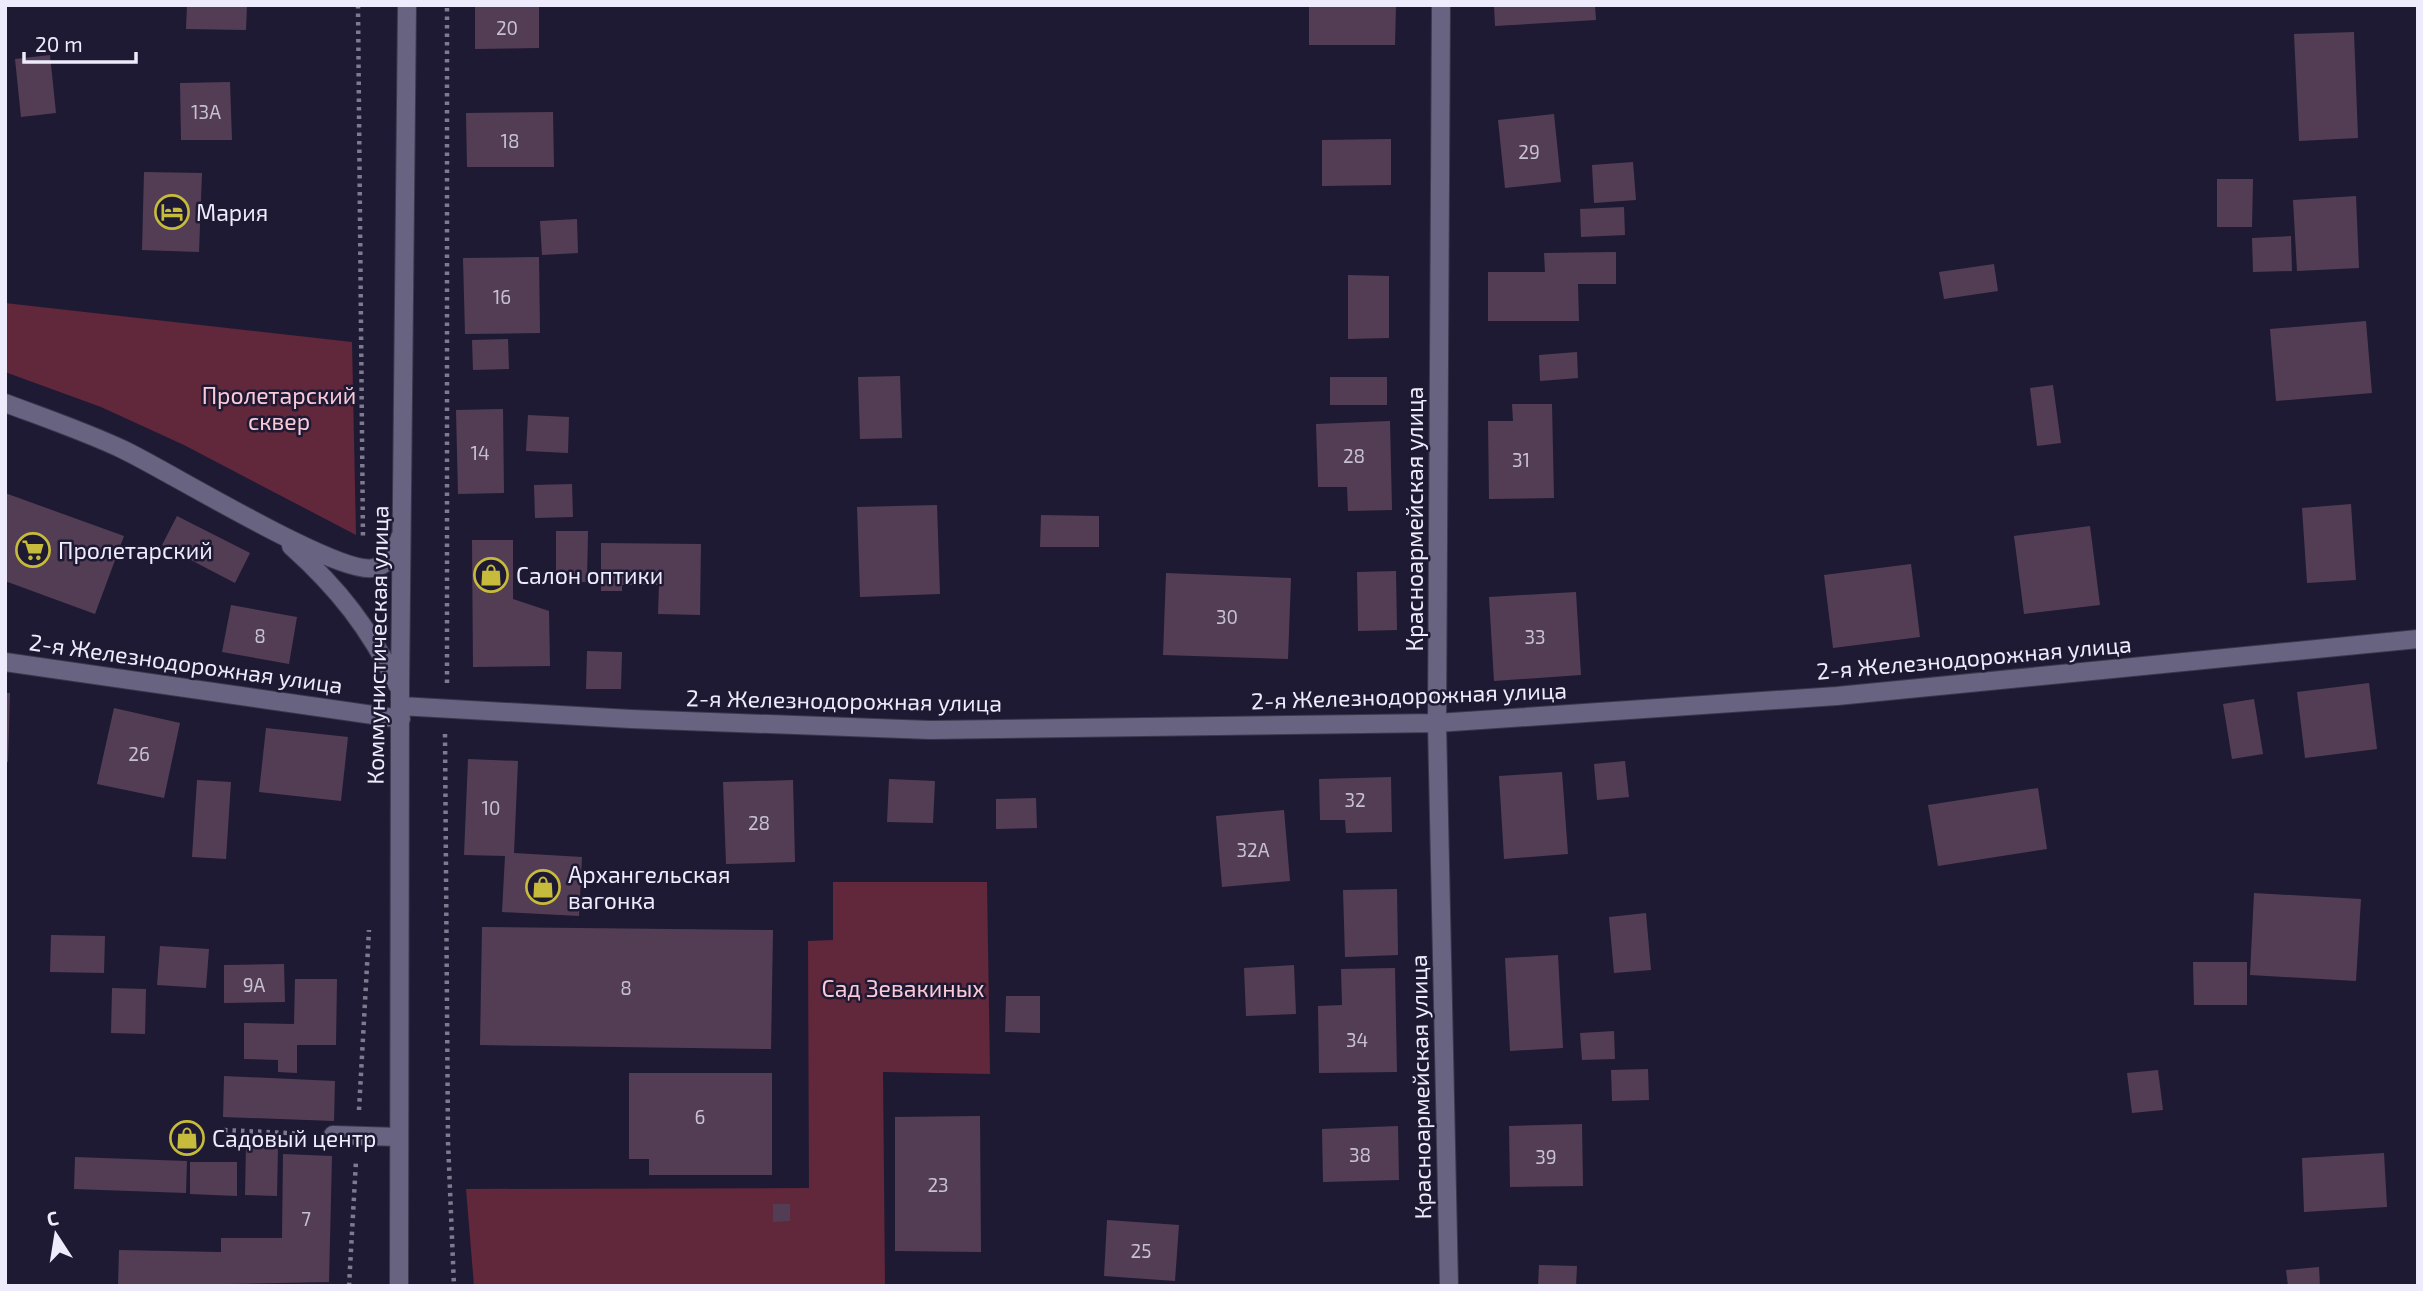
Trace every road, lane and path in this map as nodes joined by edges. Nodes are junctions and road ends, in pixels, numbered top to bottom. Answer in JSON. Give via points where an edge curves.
{"nodes":[{"id":1,"x":358,"y":5,"type":"edge"},
{"id":2,"x":407,"y":5,"type":"edge"},
{"id":3,"x":447,"y":5,"type":"edge"},
{"id":4,"x":1441,"y":5,"type":"edge"},
{"id":5,"x":5,"y":402,"type":"edge"},
{"id":6,"x":404,"y":524,"type":"junction"},
{"id":7,"x":276,"y":533,"type":"junction"},
{"id":8,"x":363,"y":545,"type":"dead end"},
{"id":9,"x":2418,"y":639,"type":"edge"},
{"id":10,"x":5,"y":662,"type":"edge"},
{"id":11,"x":400,"y":705,"type":"junction"},
{"id":12,"x":445,"y":708,"type":"junction"},
{"id":13,"x":1437,"y":723,"type":"junction"},
{"id":14,"x":369,"y":929,"type":"dead end"},
{"id":15,"x":224,"y":1130,"type":"dead end"},
{"id":16,"x":333,"y":1135,"type":"joint"},
{"id":17,"x":358,"y":1136,"type":"junction"},
{"id":18,"x":398,"y":1137,"type":"junction"},
{"id":19,"x":349,"y":1286,"type":"edge"},
{"id":20,"x":399,"y":1286,"type":"edge"},
{"id":21,"x":454,"y":1286,"type":"edge"},
{"id":22,"x":1449,"y":1286,"type":"edge"}],
"edges":[{"from":1,"to":8,"type":"path"},
{"from":2,"to":6,"type":"street","name":"Коммунистическая улица"},
{"from":3,"to":12,"type":"path"},
{"from":4,"to":13,"type":"street","name":"Красноармейская улица"},
{"from":5,"to":7,"type":"street","via":[[121,449]]},
{"from":6,"to":7,"type":"street","via":[[393,553],[372,569],[336,561]]},
{"from":6,"to":11,"type":"street","name":"Коммунистическая улица"},
{"from":7,"to":11,"type":"street","via":[[350,605],[381,651]]},
{"from":9,"to":13,"type":"street","name":"2-я Железнодорожная улица","via":[[1837,696]]},
{"from":10,"to":11,"type":"street","name":"2-я Железнодорожная улица"},
{"from":11,"to":12,"type":"street","name":"2-я Железнодорожная улица"},
{"from":11,"to":18,"type":"street","name":"Коммунистическая улица"},
{"from":12,"to":13,"type":"street","name":"2-я Железнодорожная улица","via":[[930,730]]},
{"from":12,"to":21,"type":"path","via":[[444,922]]},
{"from":13,"to":22,"type":"street","name":"Красноармейская улица"},
{"from":14,"to":17,"type":"path"},
{"from":15,"to":16,"type":"path"},
{"from":16,"to":17,"type":"street"},
{"from":17,"to":18,"type":"street"},
{"from":17,"to":19,"type":"path"},
{"from":18,"to":20,"type":"street","name":"Коммунистическая улица"}]}
